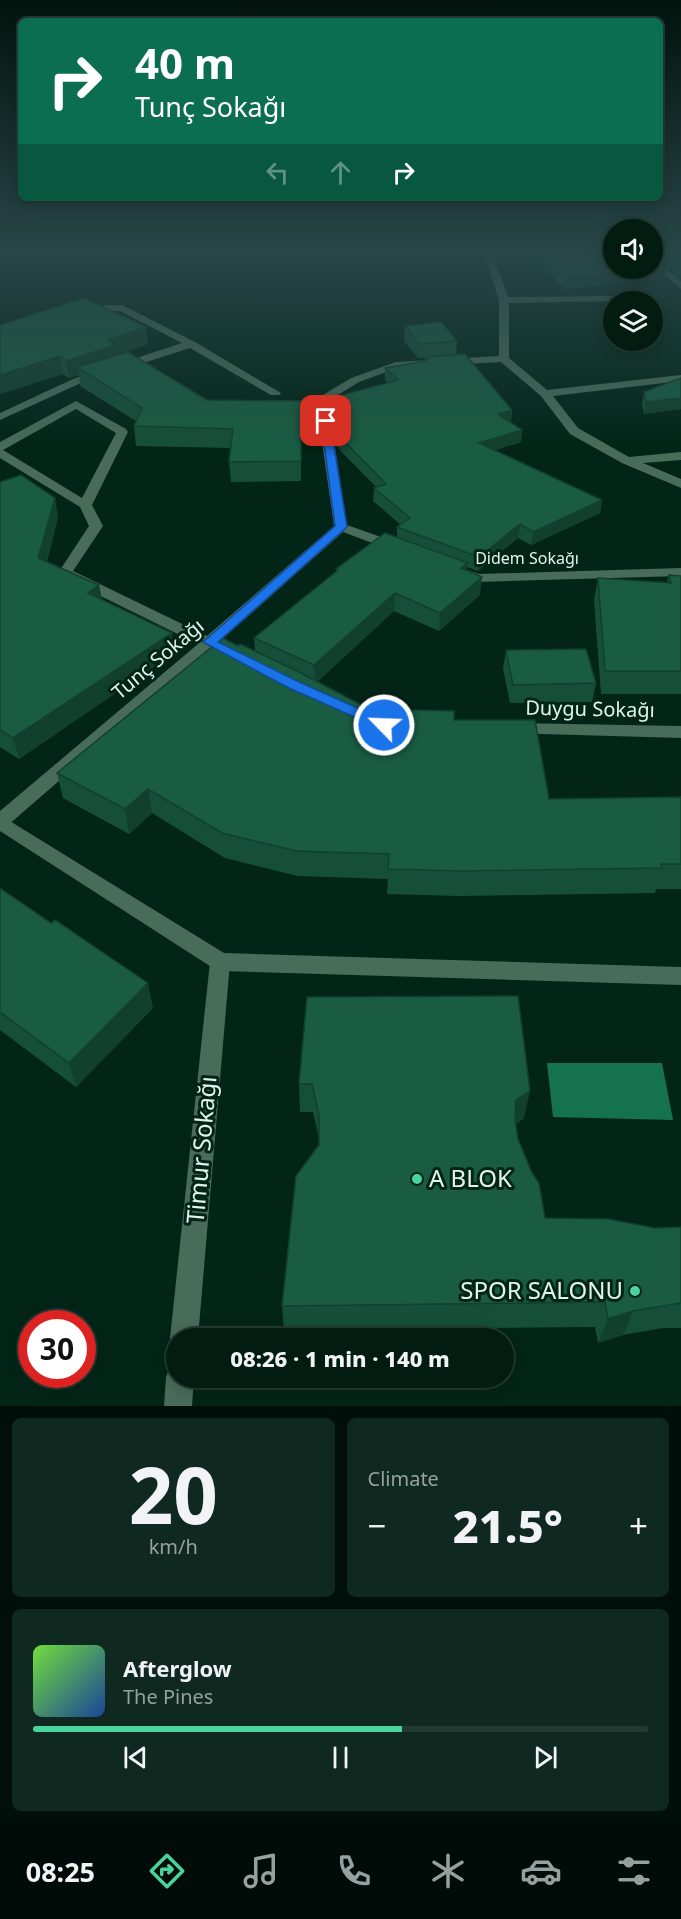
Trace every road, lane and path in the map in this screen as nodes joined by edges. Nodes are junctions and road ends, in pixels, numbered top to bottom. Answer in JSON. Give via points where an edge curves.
{"nodes":[{"id":1,"x":137,"y":316,"type":"edge"},
{"id":2,"x":504,"y":316,"type":"edge"},
{"id":3,"x":191,"y":344,"type":"junction"},
{"id":4,"x":504,"y":359,"type":"junction"},
{"id":5,"x":681,"y":378,"type":"edge"},
{"id":6,"x":275,"y":393,"type":"dead end"},
{"id":7,"x":545,"y":394,"type":"junction"},
{"id":8,"x":0,"y":417,"type":"edge"},
{"id":9,"x":0,"y":447,"type":"edge"},
{"id":10,"x":0,"y":453,"type":"edge"},
{"id":11,"x":681,"y":456,"type":"edge"},
{"id":12,"x":626,"y":460,"type":"junction"},
{"id":13,"x":681,"y":484,"type":"edge"},
{"id":14,"x":85,"y":505,"type":"junction"},
{"id":15,"x":341,"y":527,"type":"junction"},
{"id":16,"x":404,"y":550,"type":"edge"},
{"id":17,"x":446,"y":566,"type":"edge"},
{"id":18,"x":681,"y":572,"type":"edge"},
{"id":19,"x":210,"y":642,"type":"junction"},
{"id":20,"x":252,"y":664,"type":"edge"},
{"id":21,"x":497,"y":728,"type":"edge"},
{"id":22,"x":681,"y":732,"type":"edge"},
{"id":23,"x":0,"y":821,"type":"edge"},
{"id":24,"x":220,"y":962,"type":"junction"},
{"id":25,"x":681,"y":976,"type":"edge"},
{"id":26,"x":185,"y":1328,"type":"edge"},
{"id":27,"x":179,"y":1388,"type":"edge"},
{"id":28,"x":178,"y":1406,"type":"edge"}],
"edges":[{"from":1,"to":3,"type":"street"},
{"from":2,"to":4,"type":"street"},
{"from":3,"to":6,"type":"street"},
{"from":3,"to":8,"type":"street","via":[[77,381]]},
{"from":4,"to":7,"type":"street"},
{"from":4,"to":15,"type":"street","via":[[396,365],[355,380],[322,400]]},
{"from":5,"to":7,"type":"street"},
{"from":7,"to":12,"type":"street","via":[[574,431]]},
{"from":9,"to":14,"type":"street","via":[[76,404],[122,432]]},
{"from":10,"to":14,"type":"street"},
{"from":11,"to":12,"type":"street"},
{"from":12,"to":13,"type":"street"},
{"from":14,"to":19,"type":"street","via":[[96,526],[65,573]]},
{"from":15,"to":16,"type":"street"},
{"from":15,"to":19,"type":"street","name":"Tunç Sokağı"},
{"from":17,"to":18,"type":"street","name":"Didem Sokağı","via":[[477,578]]},
{"from":19,"to":20,"type":"street"},
{"from":19,"to":23,"type":"street","name":"Tunç Sokağı"},
{"from":21,"to":22,"type":"street","name":"Duygu Sokağı"},
{"from":23,"to":24,"type":"street"},
{"from":24,"to":25,"type":"street"},
{"from":24,"to":26,"type":"street","name":"Timur Sokağı"},
{"from":27,"to":28,"type":"street"}]}
